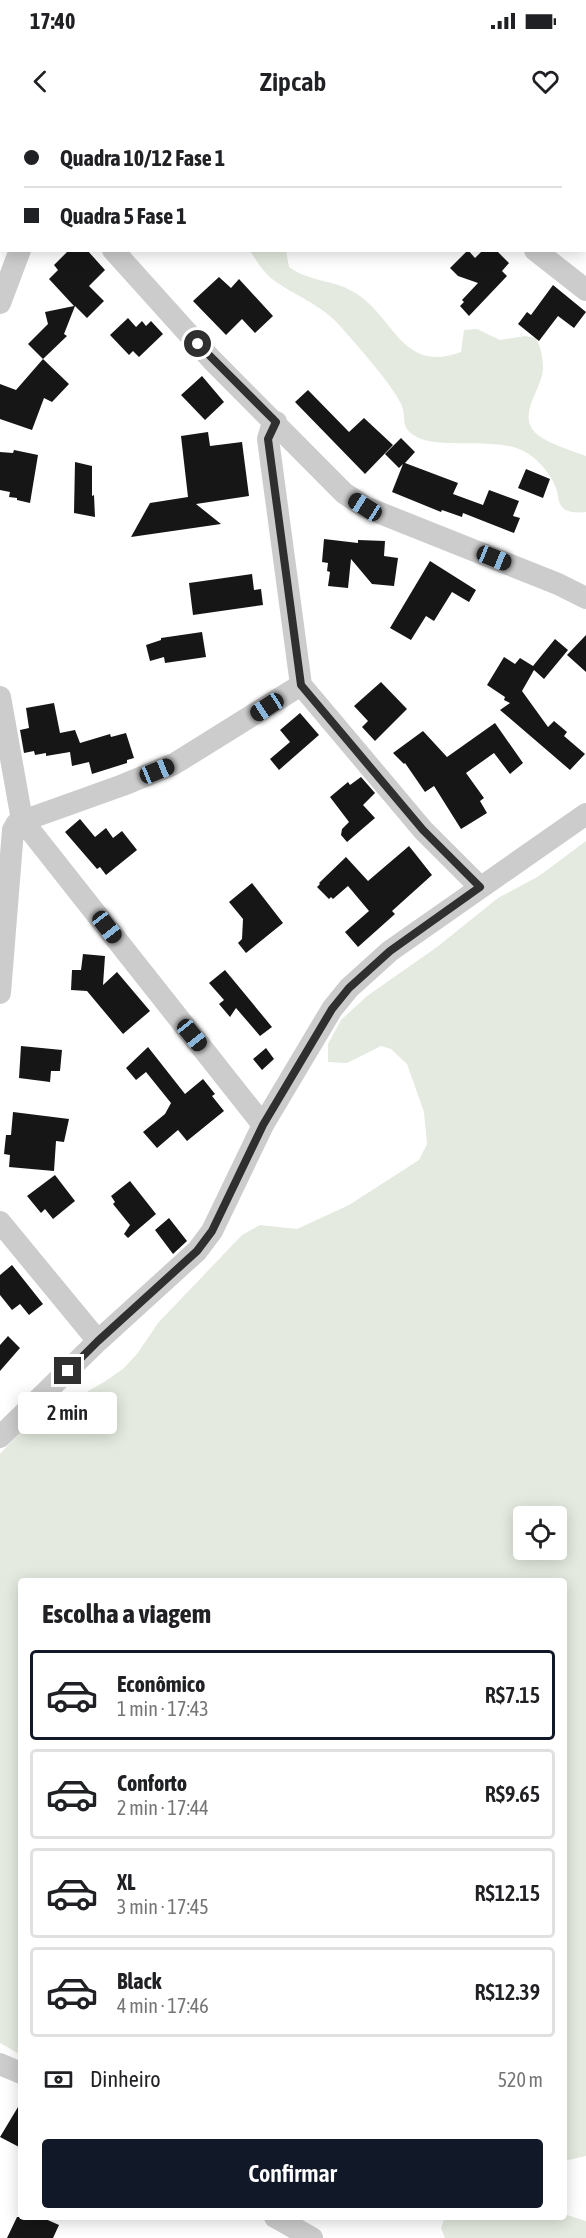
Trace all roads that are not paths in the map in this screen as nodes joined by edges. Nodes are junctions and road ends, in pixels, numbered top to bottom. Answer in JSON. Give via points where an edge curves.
{"nodes":[{"id":1,"x":19,"y":252,"type":"edge"},
{"id":2,"x":116,"y":252,"type":"edge"},
{"id":3,"x":538,"y":252,"type":"edge"},
{"id":4,"x":586,"y":290,"type":"edge"},
{"id":5,"x":0,"y":303,"type":"edge"},
{"id":6,"x":276,"y":422,"type":"junction"},
{"id":7,"x":586,"y":598,"type":"edge"},
{"id":8,"x":301,"y":685,"type":"junction"},
{"id":9,"x":0,"y":697,"type":"edge"},
{"id":10,"x":586,"y":814,"type":"edge"},
{"id":11,"x":22,"y":820,"type":"junction"},
{"id":12,"x":480,"y":887,"type":"junction"},
{"id":13,"x":0,"y":993,"type":"edge"},
{"id":14,"x":263,"y":1125,"type":"junction"},
{"id":15,"x":0,"y":1222,"type":"edge"},
{"id":16,"x":98,"y":1341,"type":"junction"},
{"id":17,"x":0,"y":1437,"type":"edge"},
{"id":18,"x":0,"y":2064,"type":"edge"},
{"id":19,"x":18,"y":2072,"type":"edge"},
{"id":20,"x":280,"y":2220,"type":"edge"},
{"id":21,"x":312,"y":2238,"type":"edge"}],
"edges":[{"from":1,"to":5,"type":"street"},
{"from":2,"to":6,"type":"street","via":[[212,360]]},
{"from":3,"to":4,"type":"street"},
{"from":6,"to":7,"type":"street","via":[[344,493],[365,507]]},
{"from":6,"to":8,"type":"street","via":[[268,439]]},
{"from":8,"to":11,"type":"street","via":[[174,764]]},
{"from":8,"to":12,"type":"street","via":[[423,830]]},
{"from":9,"to":11,"type":"street"},
{"from":10,"to":12,"type":"street"},
{"from":11,"to":13,"type":"street","via":[[13,831]]},
{"from":11,"to":14,"type":"street"},
{"from":12,"to":14,"type":"street","via":[[390,951],[349,988],[332,1009]]},
{"from":14,"to":16,"type":"street","via":[[212,1231],[197,1251]]},
{"from":15,"to":16,"type":"street"},
{"from":16,"to":17,"type":"street"},
{"from":18,"to":19,"type":"street"},
{"from":20,"to":21,"type":"street"}]}
